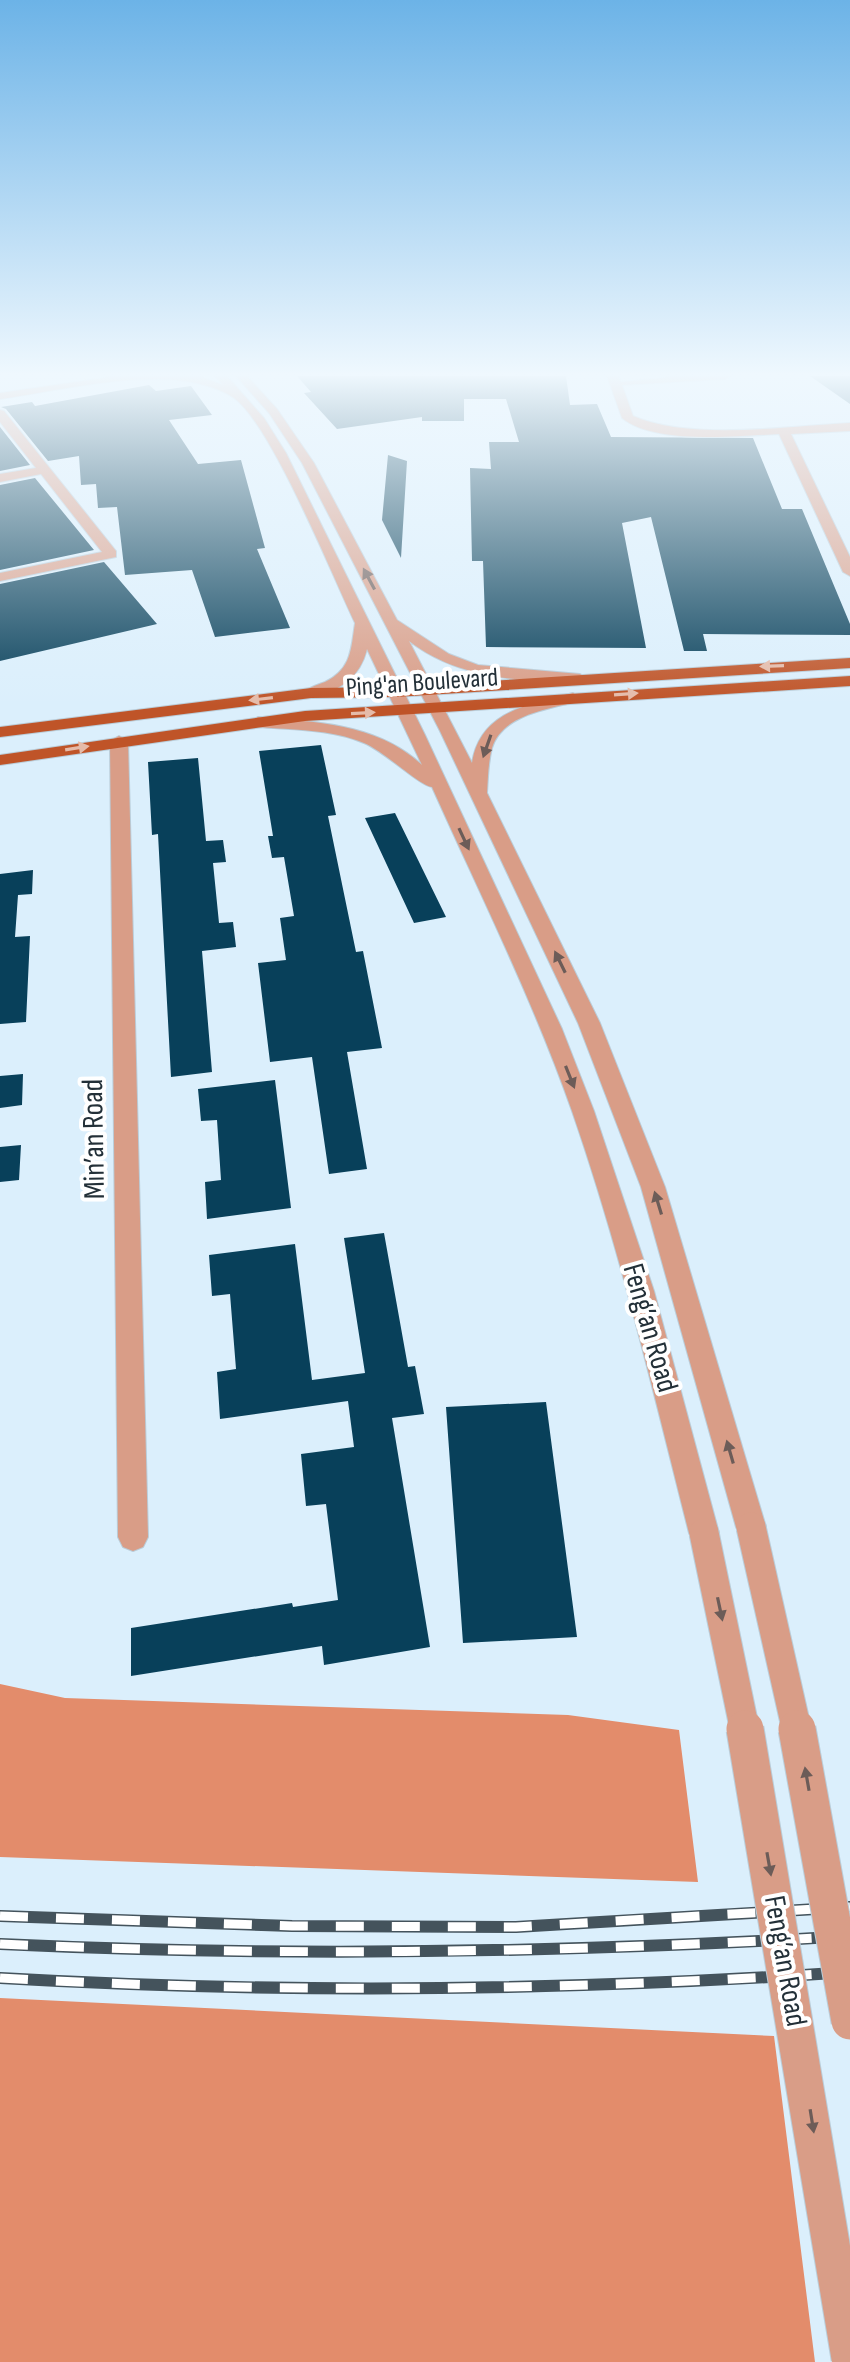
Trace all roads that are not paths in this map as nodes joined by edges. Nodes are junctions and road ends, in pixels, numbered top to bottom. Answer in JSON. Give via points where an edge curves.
{"nodes":[{"id":1,"x":57,"y":486,"type":"edge"},
{"id":2,"x":296,"y":486,"type":"edge"},
{"id":3,"x":320,"y":486,"type":"edge"},
{"id":4,"x":816,"y":486,"type":"edge"},
{"id":5,"x":822,"y":486,"type":"edge"},
{"id":6,"x":850,"y":539,"type":"edge"},
{"id":7,"x":850,"y":572,"type":"edge"},
{"id":8,"x":0,"y":577,"type":"edge"},
{"id":9,"x":391,"y":621,"type":"junction"},
{"id":10,"x":362,"y":622,"type":"junction"},
{"id":11,"x":845,"y":662,"type":"edge"},
{"id":12,"x":580,"y":679,"type":"junction"},
{"id":13,"x":850,"y":681,"type":"edge"},
{"id":14,"x":311,"y":693,"type":"junction"},
{"id":15,"x":573,"y":698,"type":"junction"},
{"id":16,"x":432,"y":699,"type":"junction"},
{"id":17,"x":401,"y":701,"type":"junction"},
{"id":18,"x":258,"y":722,"type":"junction"},
{"id":19,"x":0,"y":732,"type":"edge"},
{"id":20,"x":119,"y":741,"type":"junction"},
{"id":21,"x":0,"y":760,"type":"edge"},
{"id":22,"x":478,"y":793,"type":"junction"},
{"id":23,"x":445,"y":797,"type":"junction"},
{"id":24,"x":133,"y":1537,"type":"dead end"},
{"id":25,"x":850,"y":2021,"type":"edge"},
{"id":26,"x":850,"y":2358,"type":"edge"}],
"edges":[{"from":1,"to":8,"type":"street","via":[[111,554]]},
{"from":2,"to":10,"type":"street","name":"Feng’an Road"},
{"from":9,"to":3,"type":"street","name":"Feng’an Road","one_way":true},
{"from":4,"to":7,"type":"street"},
{"from":5,"to":6,"type":"street"},
{"from":9,"to":12,"type":"street","via":[[463,665]]},
{"from":9,"to":16,"type":"street","name":"Feng’an Road"},
{"from":10,"to":14,"type":"street","via":[[355,668]]},
{"from":10,"to":17,"type":"street","name":"Feng’an Road"},
{"from":11,"to":12,"type":"main road","name":"Ping'an Boulevard","one_way":true},
{"from":12,"to":16,"type":"main road","name":"Ping'an Boulevard"},
{"from":15,"to":13,"type":"main road","name":"Ping'an Boulevard","one_way":true},
{"from":14,"to":17,"type":"main road","name":"Ping'an Boulevard"},
{"from":14,"to":19,"type":"main road","name":"Ping'an Boulevard","one_way":true},
{"from":15,"to":16,"type":"main road","name":"Ping'an Boulevard"},
{"from":15,"to":22,"type":"street","one_way":true,"via":[[516,715],[491,733]]},
{"from":16,"to":17,"type":"main road","name":"Ping'an Boulevard"},
{"from":16,"to":22,"type":"street","name":"Feng’an Road"},
{"from":18,"to":17,"type":"main road","name":"Ping'an Boulevard","one_way":true},
{"from":17,"to":23,"type":"street","name":"Feng’an Road"},
{"from":18,"to":20,"type":"main road","name":"Ping'an Boulevard"},
{"from":18,"to":23,"type":"street","via":[[343,731],[382,742],[405,755]]},
{"from":21,"to":20,"type":"main road","name":"Ping'an Boulevard","one_way":true},
{"from":20,"to":24,"type":"street","name":"Min’an Road"},
{"from":25,"to":22,"type":"street","name":"Feng’an Road","one_way":true,"bridge":true,"via":[[801,1746],[751,1527],[685,1290],[623,1104]]},
{"from":23,"to":26,"type":"street","name":"Feng’an Road","one_way":true,"bridge":true,"via":[[583,1111],[641,1291],[704,1533],[752,1764]]}]}
